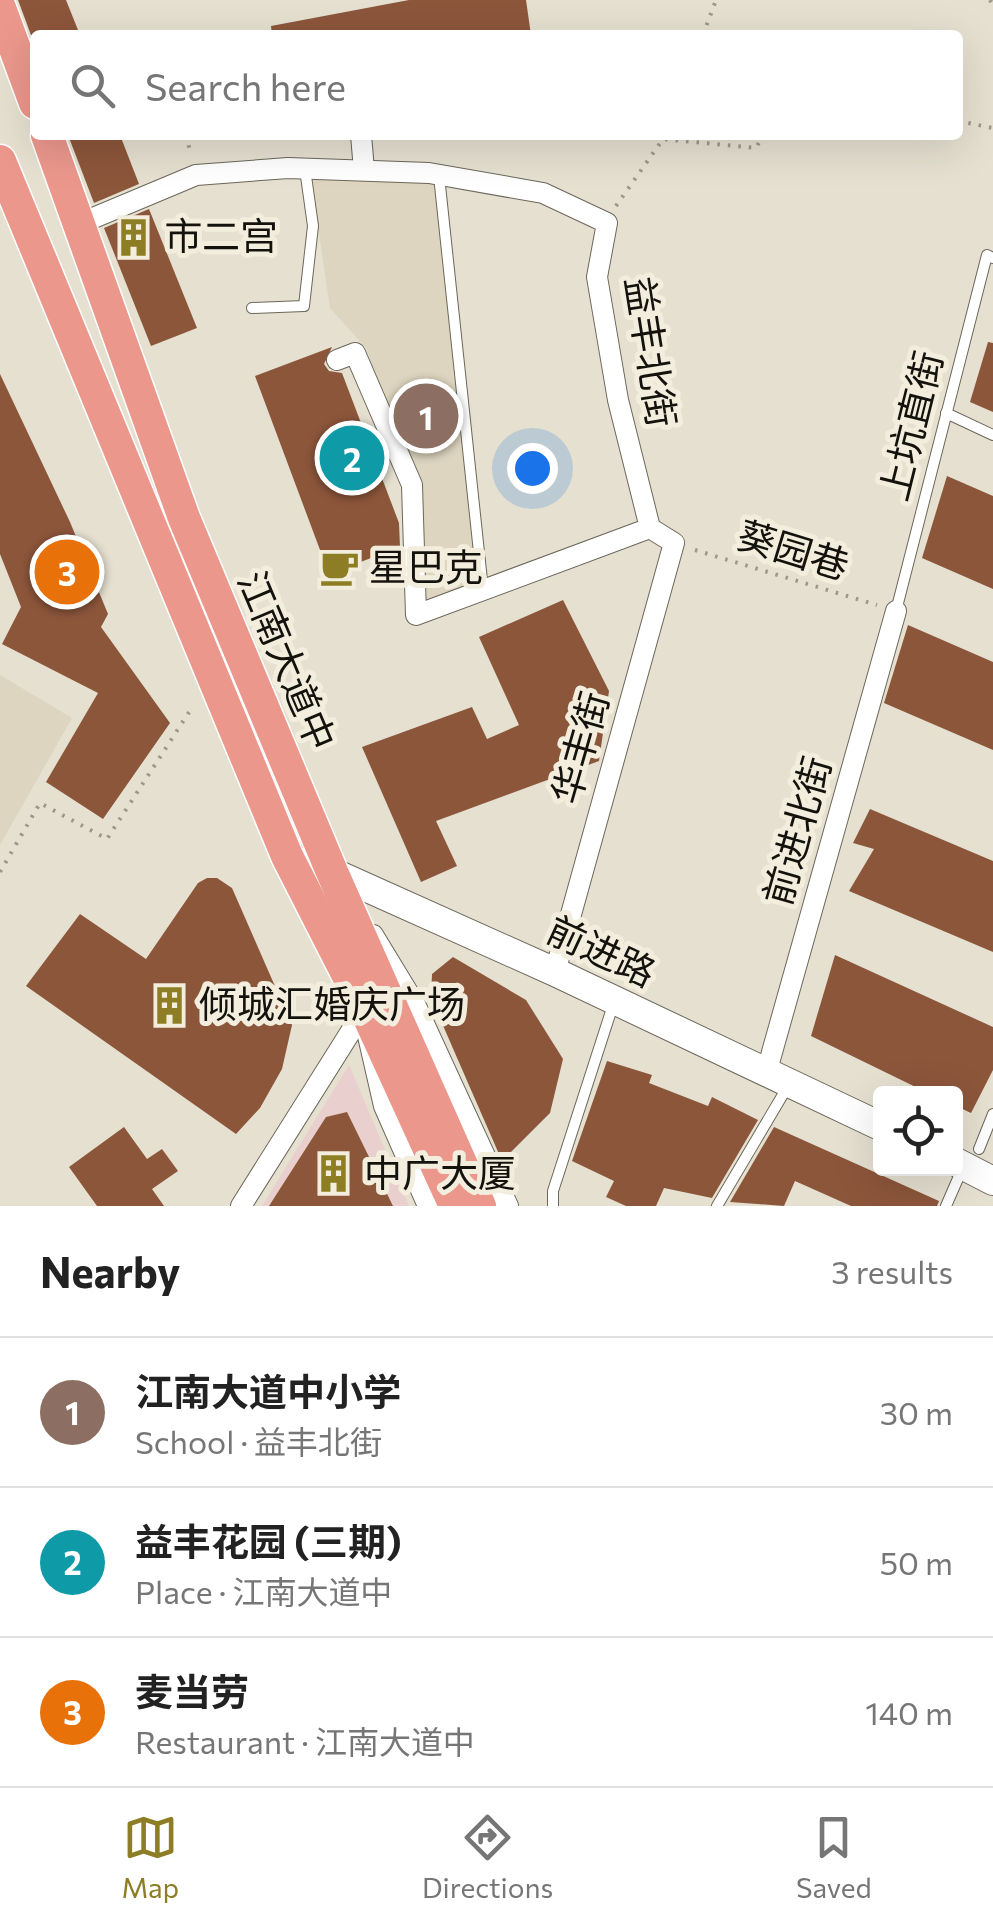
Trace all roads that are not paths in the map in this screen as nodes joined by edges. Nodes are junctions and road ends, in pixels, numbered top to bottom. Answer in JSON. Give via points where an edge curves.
{"nodes":[{"id":1,"x":0,"y":8,"type":"edge"},
{"id":2,"x":30,"y":89,"type":"edge"},
{"id":3,"x":49,"y":140,"type":"edge"},
{"id":4,"x":362,"y":140,"type":"edge"},
{"id":5,"x":0,"y":160,"type":"edge"},
{"id":6,"x":305,"y":168,"type":"junction"},
{"id":7,"x":364,"y":170,"type":"junction"},
{"id":8,"x":439,"y":174,"type":"junction"},
{"id":9,"x":80,"y":224,"type":"junction"},
{"id":10,"x":990,"y":256,"type":"edge"},
{"id":11,"x":252,"y":308,"type":"dead end"},
{"id":12,"x":337,"y":360,"type":"dead end"},
{"id":13,"x":946,"y":413,"type":"junction"},
{"id":14,"x":993,"y":435,"type":"edge"},
{"id":15,"x":650,"y":528,"type":"junction"},
{"id":16,"x":483,"y":590,"type":"junction"},
{"id":17,"x":896,"y":611,"type":"joint"},
{"id":18,"x":287,"y":856,"type":"junction"},
{"id":19,"x":332,"y":872,"type":"junction"},
{"id":20,"x":555,"y":972,"type":"junction"},
{"id":21,"x":615,"y":1000,"type":"junction"},
{"id":22,"x":365,"y":1009,"type":"junction"},
{"id":23,"x":779,"y":1076,"type":"junction"},
{"id":24,"x":993,"y":1114,"type":"edge"},
{"id":25,"x":873,"y":1123,"type":"edge"},
{"id":26,"x":966,"y":1159,"type":"edge"},
{"id":27,"x":993,"y":1181,"type":"edge"},
{"id":28,"x":241,"y":1206,"type":"edge"},
{"id":29,"x":428,"y":1206,"type":"edge"},
{"id":30,"x":455,"y":1206,"type":"edge"},
{"id":31,"x":480,"y":1206,"type":"edge"},
{"id":32,"x":508,"y":1206,"type":"edge"},
{"id":33,"x":553,"y":1206,"type":"edge"},
{"id":34,"x":717,"y":1206,"type":"edge"},
{"id":35,"x":946,"y":1206,"type":"edge"}],
"edges":[{"from":1,"to":2,"type":"main road"},
{"from":3,"to":9,"type":"main road","name":"江南大道中"},
{"from":4,"to":7,"type":"street"},
{"from":5,"to":18,"type":"main road","name":"江南大道中"},
{"from":6,"to":7,"type":"street"},
{"from":6,"to":9,"type":"street","via":[[196,175]]},
{"from":6,"to":11,"type":"lane","via":[[313,226],[304,306]]},
{"from":7,"to":8,"type":"street"},
{"from":8,"to":15,"type":"street","name":"益丰北街","via":[[543,194],[608,223],[598,277],[618,400]]},
{"from":8,"to":16,"type":"lane"},
{"from":9,"to":19,"type":"main road","name":"江南大道中","via":[[184,518]]},
{"from":10,"to":13,"type":"lane","name":"上坑直街"},
{"from":12,"to":16,"type":"street","via":[[355,353],[412,485],[416,615]]},
{"from":13,"to":14,"type":"lane"},
{"from":13,"to":17,"type":"lane","name":"上坑直街"},
{"from":15,"to":16,"type":"street"},
{"from":15,"to":20,"type":"street","name":"华丰街","via":[[674,543]]},
{"from":17,"to":23,"type":"street","name":"前进北街"},
{"from":18,"to":19,"type":"main road","name":"前进路"},
{"from":18,"to":22,"type":"main road","name":"江南大道中"},
{"from":19,"to":20,"type":"main road","name":"前进路"},
{"from":19,"to":31,"type":"main road","name":"江南大道中"},
{"from":19,"to":32,"type":"street","via":[[415,1004]]},
{"from":20,"to":21,"type":"main road","name":"前进路"},
{"from":21,"to":23,"type":"main road","name":"前进路"},
{"from":21,"to":33,"type":"lane","via":[[552,1191]]},
{"from":22,"to":28,"type":"street"},
{"from":22,"to":29,"type":"street","via":[[373,1074]]},
{"from":22,"to":30,"type":"main road","name":"江南大道中"},
{"from":23,"to":25,"type":"main road","name":"前进路"},
{"from":23,"to":34,"type":"lane"},
{"from":24,"to":26,"type":"lane"},
{"from":26,"to":27,"type":"main road"},
{"from":26,"to":35,"type":"lane"}]}
